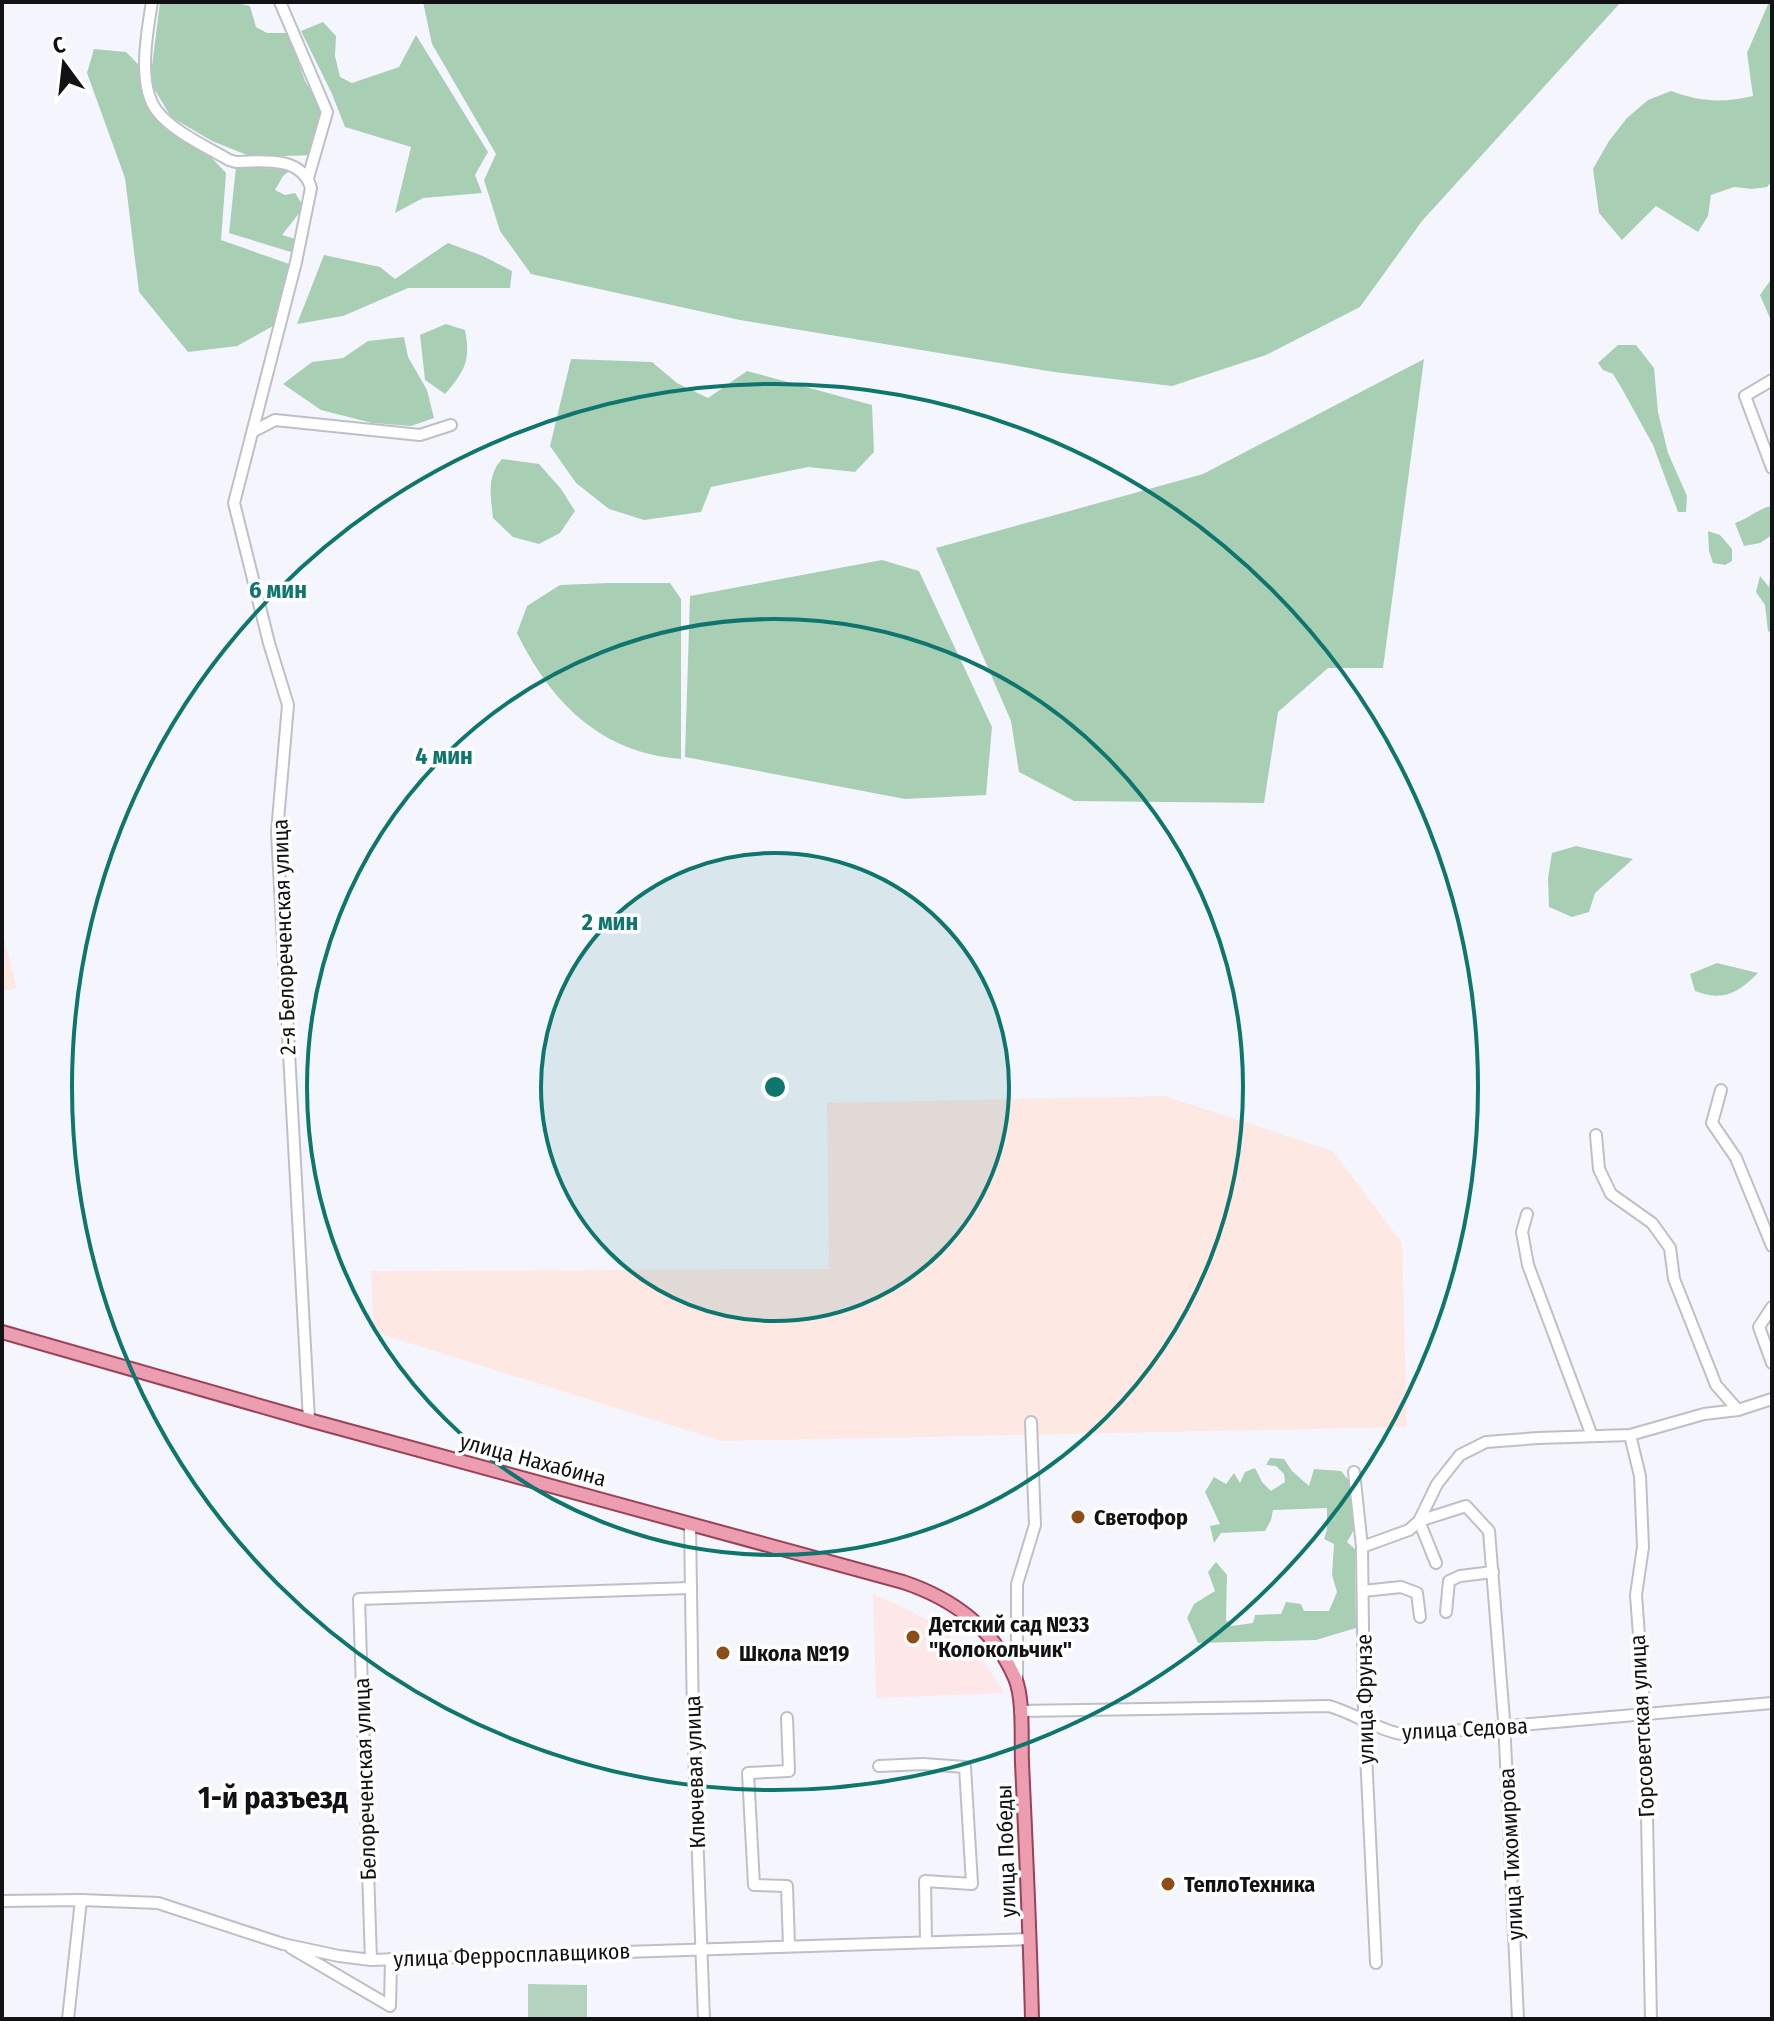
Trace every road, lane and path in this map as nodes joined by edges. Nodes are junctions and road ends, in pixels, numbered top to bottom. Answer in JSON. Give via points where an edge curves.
{"nodes":[{"id":1,"x":152,"y":2,"type":"edge"},
{"id":2,"x":280,"y":2,"type":"edge"},
{"id":3,"x":308,"y":178,"type":"junction"},
{"id":4,"x":1772,"y":380,"type":"edge"},
{"id":5,"x":451,"y":425,"type":"dead end"},
{"id":6,"x":254,"y":431,"type":"junction"},
{"id":7,"x":1772,"y":468,"type":"edge"},
{"id":8,"x":1721,"y":1090,"type":"dead end"},
{"id":9,"x":1596,"y":1135,"type":"dead end"},
{"id":10,"x":1527,"y":1214,"type":"dead end"},
{"id":11,"x":1772,"y":1246,"type":"edge"},
{"id":12,"x":1772,"y":1307,"type":"edge"},
{"id":13,"x":2,"y":1332,"type":"edge"},
{"id":14,"x":1772,"y":1363,"type":"edge"},
{"id":15,"x":1772,"y":1399,"type":"edge"},
{"id":16,"x":1738,"y":1410,"type":"junction"},
{"id":17,"x":309,"y":1420,"type":"junction"},
{"id":18,"x":1031,"y":1422,"type":"dead end"},
{"id":19,"x":1630,"y":1435,"type":"junction"},
{"id":20,"x":1592,"y":1436,"type":"junction"},
{"id":21,"x":1354,"y":1472,"type":"dead end"},
{"id":22,"x":1419,"y":1521,"type":"junction"},
{"id":23,"x":690,"y":1524,"type":"junction"},
{"id":24,"x":1362,"y":1547,"type":"junction"},
{"id":25,"x":1436,"y":1563,"type":"dead end"},
{"id":26,"x":1493,"y":1572,"type":"junction"},
{"id":27,"x":690,"y":1588,"type":"junction"},
{"id":28,"x":1363,"y":1591,"type":"junction"},
{"id":29,"x":1446,"y":1612,"type":"dead end"},
{"id":30,"x":1420,"y":1617,"type":"dead end"},
{"id":31,"x":1017,"y":1682,"type":"junction"},
{"id":32,"x":1772,"y":1703,"type":"edge"},
{"id":33,"x":1020,"y":1711,"type":"junction"},
{"id":34,"x":1645,"y":1716,"type":"junction"},
{"id":35,"x":787,"y":1718,"type":"dead end"},
{"id":36,"x":1365,"y":1721,"type":"junction"},
{"id":37,"x":1505,"y":1727,"type":"junction"},
{"id":38,"x":879,"y":1766,"type":"dead end"},
{"id":39,"x":81,"y":1900,"type":"junction"},
{"id":40,"x":2,"y":1901,"type":"edge"},
{"id":41,"x":1030,"y":1939,"type":"junction"},
{"id":42,"x":926,"y":1942,"type":"junction"},
{"id":43,"x":283,"y":1944,"type":"junction"},
{"id":44,"x":789,"y":1946,"type":"junction"},
{"id":45,"x":701,"y":1949,"type":"junction"},
{"id":46,"x":391,"y":1959,"type":"junction"},
{"id":47,"x":371,"y":1960,"type":"junction"},
{"id":48,"x":1376,"y":1963,"type":"dead end"},
{"id":49,"x":68,"y":2019,"type":"edge"},
{"id":50,"x":704,"y":2019,"type":"edge"},
{"id":51,"x":1032,"y":2019,"type":"edge"},
{"id":52,"x":1518,"y":2019,"type":"edge"},
{"id":53,"x":1651,"y":2019,"type":"edge"}],
"edges":[{"from":1,"to":3,"type":"street","via":[[145,57],[147,91],[157,112],[229,160],[292,165]]},
{"from":2,"to":3,"type":"street","name":"2-я Белореченская улица","via":[[327,112]]},
{"from":3,"to":6,"type":"street","name":"2-я Белореченская улица","via":[[309,203]]},
{"from":4,"to":7,"type":"street","via":[[1745,396]]},
{"from":5,"to":6,"type":"street","via":[[420,435],[275,420]]},
{"from":6,"to":17,"type":"street","name":"2-я Белореченская улица","via":[[234,503],[288,705],[277,832]]},
{"from":8,"to":11,"type":"street","via":[[1712,1123],[1736,1158]]},
{"from":9,"to":16,"type":"street","via":[[1599,1169],[1611,1194],[1652,1223],[1670,1248],[1674,1279],[1716,1385]]},
{"from":10,"to":20,"type":"street","via":[[1522,1232],[1528,1265]]},
{"from":12,"to":14,"type":"street","via":[[1759,1327]]},
{"from":13,"to":17,"type":"main road","name":"улица Нахабина"},
{"from":15,"to":16,"type":"street"},
{"from":16,"to":19,"type":"street"},
{"from":17,"to":23,"type":"main road","name":"улица Нахабина"},
{"from":18,"to":31,"type":"street","via":[[1035,1525],[1017,1584]]},
{"from":19,"to":20,"type":"street"},
{"from":19,"to":34,"type":"street","name":"Горсоветская улица","via":[[1640,1476],[1643,1547],[1636,1595]]},
{"from":20,"to":22,"type":"street","via":[[1486,1442],[1473,1448],[1460,1455],[1437,1484]]},
{"from":21,"to":24,"type":"street","name":"улица Фрунзе"},
{"from":22,"to":24,"type":"street","via":[[1409,1530]]},
{"from":22,"to":25,"type":"street"},
{"from":22,"to":26,"type":"street","name":"улица Тихомирова","via":[[1466,1506],[1489,1531]]},
{"from":23,"to":27,"type":"street","name":"Ключевая улица"},
{"from":23,"to":31,"type":"main road","name":"улица Нахабина","via":[[950,1601],[990,1637]]},
{"from":24,"to":28,"type":"street","name":"улица Фрунзе"},
{"from":26,"to":29,"type":"street","via":[[1449,1581]]},
{"from":26,"to":37,"type":"street","name":"улица Тихомирова"},
{"from":27,"to":45,"type":"street","name":"Ключевая улица"},
{"from":27,"to":47,"type":"street","name":"Белореченская улица","via":[[359,1599]]},
{"from":28,"to":30,"type":"street","via":[[1401,1587],[1417,1593]]},
{"from":28,"to":36,"type":"street","name":"улица Фрунзе"},
{"from":31,"to":33,"type":"main road","name":"улица Победы"},
{"from":32,"to":34,"type":"street","name":"улица Седова"},
{"from":33,"to":36,"type":"street","name":"улица Седова","via":[[1329,1706]]},
{"from":33,"to":41,"type":"main road","name":"улица Победы"},
{"from":34,"to":37,"type":"street","name":"улица Седова"},
{"from":34,"to":53,"type":"street","name":"Горсоветская улица"},
{"from":35,"to":44,"type":"street","via":[[789,1771],[748,1773],[754,1885],[787,1886]]},
{"from":36,"to":37,"type":"street","name":"улица Седова","via":[[1405,1735]]},
{"from":36,"to":48,"type":"street","name":"улица Фрунзе"},
{"from":37,"to":52,"type":"street","name":"улица Тихомирова"},
{"from":38,"to":42,"type":"street","via":[[965,1767],[972,1884],[925,1881]]},
{"from":39,"to":40,"type":"street","name":"улица Ферросплавщиков"},
{"from":39,"to":43,"type":"street","name":"улица Ферросплавщиков","via":[[158,1903]]},
{"from":39,"to":49,"type":"street"},
{"from":41,"to":42,"type":"street","name":"улица Ферросплавщиков"},
{"from":41,"to":51,"type":"main road","name":"улица Победы"},
{"from":42,"to":44,"type":"street","name":"улица Ферросплавщиков"},
{"from":43,"to":46,"type":"street","via":[[390,2006]]},
{"from":43,"to":47,"type":"street","name":"улица Ферросплавщиков"},
{"from":44,"to":45,"type":"street","name":"улица Ферросплавщиков"},
{"from":45,"to":46,"type":"street","name":"улица Ферросплавщиков"},
{"from":45,"to":50,"type":"street","name":"Ключевая улица"},
{"from":46,"to":47,"type":"street","name":"улица Ферросплавщиков"}]}
